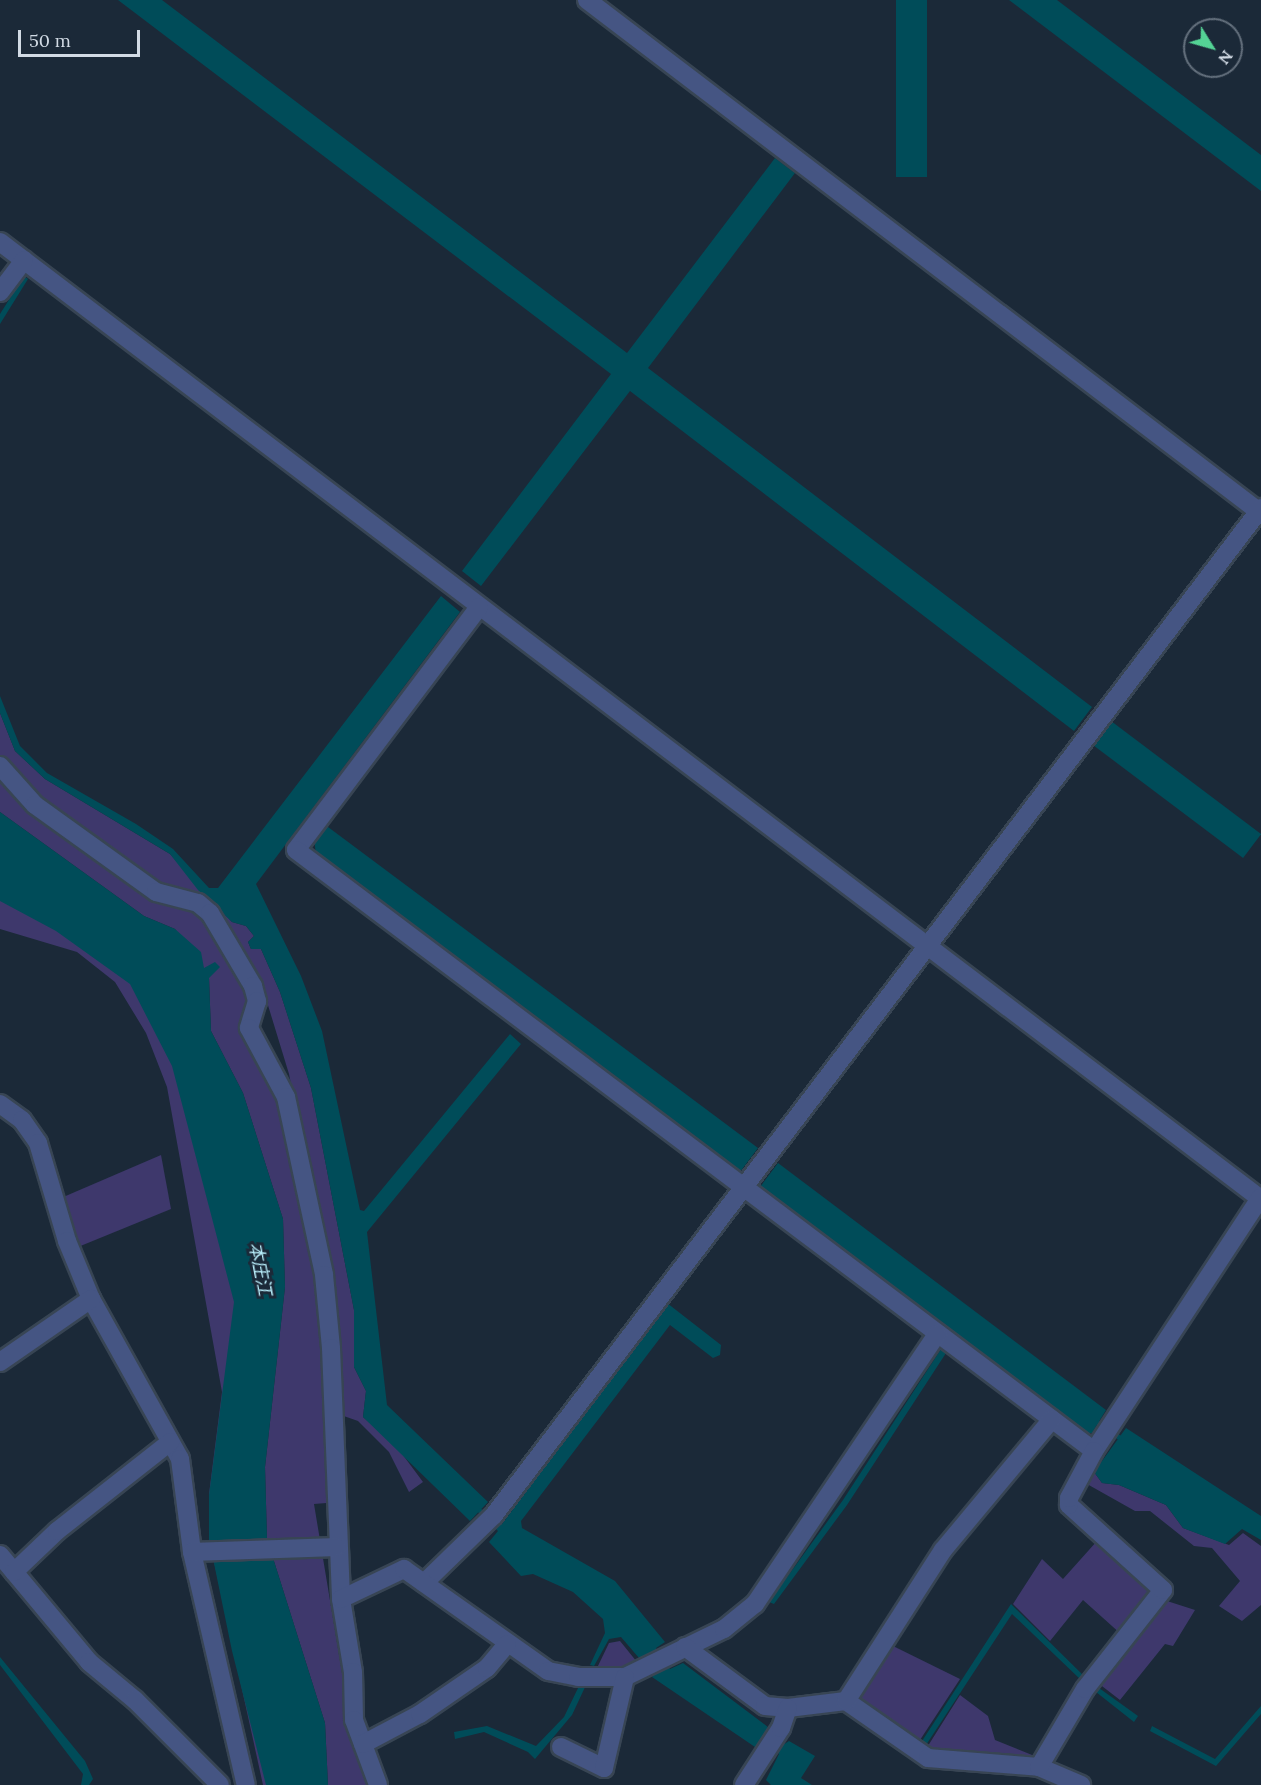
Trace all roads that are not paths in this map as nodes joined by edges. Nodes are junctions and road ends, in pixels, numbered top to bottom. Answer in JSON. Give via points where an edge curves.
{"nodes":[{"id":1,"x":586,"y":0,"type":"edge"},
{"id":2,"x":0,"y":242,"type":"edge"},
{"id":3,"x":24,"y":260,"type":"junction"},
{"id":4,"x":0,"y":292,"type":"edge"},
{"id":5,"x":1260,"y":510,"type":"edge"},
{"id":6,"x":479,"y":607,"type":"junction"},
{"id":7,"x":0,"y":766,"type":"edge"},
{"id":8,"x":926,"y":947,"type":"junction"},
{"id":9,"x":0,"y":1104,"type":"edge"},
{"id":10,"x":742,"y":1186,"type":"junction"},
{"id":11,"x":1260,"y":1198,"type":"edge"},
{"id":12,"x":91,"y":1299,"type":"junction"},
{"id":13,"x":937,"y":1334,"type":"junction"},
{"id":14,"x":0,"y":1362,"type":"edge"},
{"id":15,"x":1052,"y":1419,"type":"junction"},
{"id":16,"x":1103,"y":1437,"type":"junction"},
{"id":17,"x":170,"y":1442,"type":"junction"},
{"id":18,"x":334,"y":1548,"type":"junction"},
{"id":19,"x":195,"y":1552,"type":"junction"},
{"id":20,"x":0,"y":1555,"type":"edge"},
{"id":21,"x":14,"y":1572,"type":"junction"},
{"id":22,"x":424,"y":1583,"type":"junction"},
{"id":23,"x":341,"y":1599,"type":"junction"},
{"id":24,"x":507,"y":1644,"type":"junction"},
{"id":25,"x":685,"y":1647,"type":"junction"},
{"id":26,"x":625,"y":1677,"type":"junction"},
{"id":27,"x":846,"y":1701,"type":"junction"},
{"id":28,"x":789,"y":1708,"type":"junction"},
{"id":29,"x":363,"y":1744,"type":"junction"},
{"id":30,"x":561,"y":1747,"type":"dead end"},
{"id":31,"x":1039,"y":1767,"type":"junction"},
{"id":32,"x":220,"y":1785,"type":"edge"},
{"id":33,"x":246,"y":1785,"type":"edge"},
{"id":34,"x":378,"y":1785,"type":"edge"},
{"id":35,"x":744,"y":1785,"type":"edge"},
{"id":36,"x":1081,"y":1785,"type":"edge"}],
"edges":[{"from":1,"to":5,"type":"street"},
{"from":2,"to":3,"type":"street"},
{"from":3,"to":4,"type":"street"},
{"from":3,"to":6,"type":"street"},
{"from":5,"to":8,"type":"street"},
{"from":6,"to":8,"type":"street"},
{"from":6,"to":10,"type":"street","via":[[296,850]]},
{"from":7,"to":18,"type":"street","via":[[35,805],[156,892],[198,903],[210,913],[253,986],[256,1001],[249,1028],[286,1097],[324,1275],[332,1348]]},
{"from":8,"to":10,"type":"street"},
{"from":8,"to":11,"type":"street"},
{"from":9,"to":12,"type":"street","via":[[22,1120],[38,1143],[67,1241]]},
{"from":10,"to":13,"type":"street"},
{"from":10,"to":22,"type":"street","via":[[490,1520]]},
{"from":11,"to":16,"type":"street"},
{"from":12,"to":14,"type":"street"},
{"from":12,"to":17,"type":"street"},
{"from":13,"to":15,"type":"street"},
{"from":13,"to":25,"type":"street","via":[[755,1604],[724,1629]]},
{"from":15,"to":16,"type":"street"},
{"from":15,"to":27,"type":"street","via":[[949,1543]]},
{"from":16,"to":31,"type":"street","via":[[1069,1498],[1069,1505],[1163,1590],[1085,1689]]},
{"from":17,"to":19,"type":"street","via":[[184,1478]]},
{"from":17,"to":21,"type":"street","via":[[57,1531]]},
{"from":18,"to":19,"type":"street"},
{"from":18,"to":23,"type":"street"},
{"from":19,"to":33,"type":"street"},
{"from":20,"to":21,"type":"street"},
{"from":21,"to":32,"type":"street","via":[[89,1662],[135,1700]]},
{"from":22,"to":23,"type":"street","via":[[404,1569]]},
{"from":22,"to":24,"type":"street"},
{"from":23,"to":29,"type":"street","via":[[353,1672],[354,1720]]},
{"from":24,"to":26,"type":"street","via":[[549,1671],[578,1677]]},
{"from":24,"to":29,"type":"street","via":[[487,1668],[420,1714]]},
{"from":25,"to":26,"type":"street"},
{"from":25,"to":28,"type":"street","via":[[765,1706]]},
{"from":26,"to":30,"type":"street","via":[[604,1768]]},
{"from":27,"to":28,"type":"street"},
{"from":27,"to":31,"type":"street","via":[[928,1758]]},
{"from":28,"to":35,"type":"street","via":[[781,1728]]},
{"from":29,"to":34,"type":"street"},
{"from":31,"to":36,"type":"street"}]}
